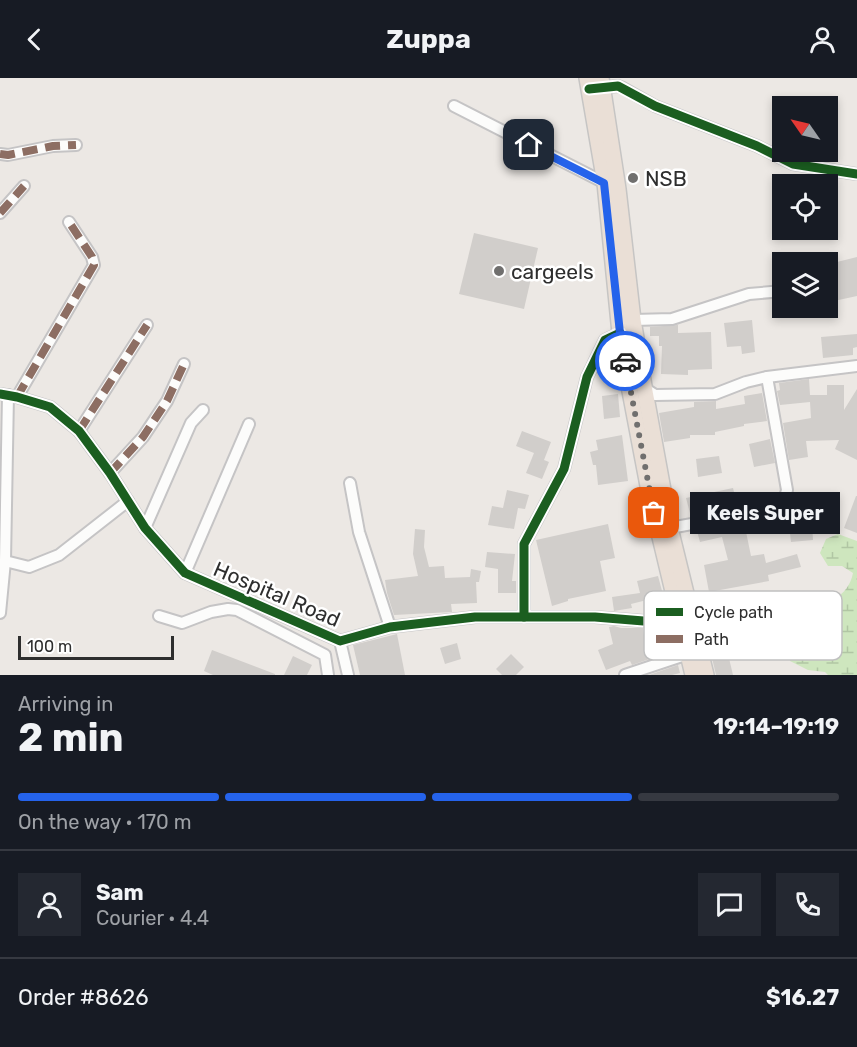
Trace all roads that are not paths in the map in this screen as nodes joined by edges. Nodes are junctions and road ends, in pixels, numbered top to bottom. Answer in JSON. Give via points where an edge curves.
{"nodes":[{"id":1,"x":595,"y":83,"type":"edge"},
{"id":2,"x":454,"y":106,"type":"dead end"},
{"id":3,"x":76,"y":145,"type":"dead end"},
{"id":4,"x":0,"y":154,"type":"edge"},
{"id":5,"x":857,"y":174,"type":"edge"},
{"id":6,"x":604,"y":183,"type":"junction"},
{"id":7,"x":24,"y":186,"type":"dead end"},
{"id":8,"x":0,"y":213,"type":"edge"},
{"id":9,"x":69,"y":222,"type":"dead end"},
{"id":10,"x":772,"y":292,"type":"edge"},
{"id":11,"x":633,"y":320,"type":"junction"},
{"id":12,"x":147,"y":325,"type":"dead end"},
{"id":13,"x":620,"y":333,"type":"junction"},
{"id":14,"x":184,"y":364,"type":"dead end"},
{"id":15,"x":857,"y":366,"type":"edge"},
{"id":16,"x":767,"y":377,"type":"junction"},
{"id":17,"x":636,"y":386,"type":"junction"},
{"id":18,"x":8,"y":395,"type":"edge"},
{"id":19,"x":202,"y":410,"type":"dead end"},
{"id":20,"x":249,"y":424,"type":"dead end"},
{"id":21,"x":79,"y":431,"type":"junction"},
{"id":22,"x":111,"y":473,"type":"junction"},
{"id":23,"x":350,"y":483,"type":"dead end"},
{"id":24,"x":128,"y":501,"type":"junction"},
{"id":25,"x":145,"y":528,"type":"junction"},
{"id":26,"x":670,"y":528,"type":"junction"},
{"id":27,"x":5,"y":561,"type":"junction"},
{"id":28,"x":185,"y":573,"type":"junction"},
{"id":29,"x":677,"y":591,"type":"edge"},
{"id":30,"x":681,"y":591,"type":"edge"},
{"id":31,"x":0,"y":613,"type":"edge"},
{"id":32,"x":159,"y":616,"type":"dead end"},
{"id":33,"x":524,"y":616,"type":"junction"},
{"id":34,"x":644,"y":620,"type":"edge"},
{"id":35,"x":390,"y":627,"type":"junction"},
{"id":36,"x":340,"y":641,"type":"junction"},
{"id":37,"x":670,"y":660,"type":"edge"},
{"id":38,"x":689,"y":660,"type":"edge"},
{"id":39,"x":700,"y":660,"type":"edge"},
{"id":40,"x":327,"y":663,"type":"junction"},
{"id":41,"x":322,"y":675,"type":"edge"},
{"id":42,"x":328,"y":675,"type":"edge"},
{"id":43,"x":348,"y":675,"type":"edge"},
{"id":44,"x":625,"y":675,"type":"edge"},
{"id":45,"x":693,"y":675,"type":"edge"},
{"id":46,"x":706,"y":675,"type":"edge"}],
"edges":[{"from":1,"to":5,"type":"street","via":[[623,88],[655,106],[793,164]]},
{"from":1,"to":6,"type":"highway"},
{"from":1,"to":11,"type":"highway","via":[[618,189]]},
{"from":2,"to":6,"type":"street"},
{"from":3,"to":4,"type":"street"},
{"from":6,"to":13,"type":"highway"},
{"from":7,"to":8,"type":"street"},
{"from":9,"to":18,"type":"street","via":[[94,265]]},
{"from":10,"to":11,"type":"street","via":[[749,294],[672,319]]},
{"from":11,"to":17,"type":"highway"},
{"from":12,"to":21,"type":"street"},
{"from":13,"to":17,"type":"highway"},
{"from":13,"to":33,"type":"street","via":[[605,340],[587,377],[564,469],[524,544]]},
{"from":14,"to":22,"type":"street","via":[[167,401],[143,437]]},
{"from":15,"to":16,"type":"street"},
{"from":16,"to":17,"type":"street","via":[[715,394],[655,395]]},
{"from":16,"to":26,"type":"street","via":[[787,490],[785,497],[768,510]]},
{"from":17,"to":26,"type":"highway"},
{"from":17,"to":29,"type":"highway","via":[[648,489]]},
{"from":18,"to":21,"type":"street","name":"Hospital Road","via":[[50,407]]},
{"from":18,"to":27,"type":"street"},
{"from":19,"to":25,"type":"street","via":[[191,423]]},
{"from":20,"to":28,"type":"street"},
{"from":21,"to":22,"type":"street","name":"Hospital Road"},
{"from":22,"to":24,"type":"street","name":"Hospital Road"},
{"from":23,"to":35,"type":"street","via":[[359,532]]},
{"from":24,"to":25,"type":"street","name":"Hospital Road"},
{"from":24,"to":27,"type":"street","via":[[59,555],[29,567]]},
{"from":25,"to":28,"type":"street","name":"Hospital Road"},
{"from":26,"to":30,"type":"highway"},
{"from":27,"to":31,"type":"street"},
{"from":28,"to":36,"type":"street","name":"Hospital Road"},
{"from":32,"to":40,"type":"street","via":[[182,624],[211,612],[237,610],[319,651]]},
{"from":33,"to":34,"type":"street","name":"Hospital Road"},
{"from":33,"to":35,"type":"street","name":"Hospital Road","via":[[475,617]]},
{"from":35,"to":36,"type":"street","name":"Hospital Road"},
{"from":36,"to":43,"type":"street"},
{"from":37,"to":44,"type":"street"},
{"from":38,"to":45,"type":"highway"},
{"from":39,"to":46,"type":"highway"},
{"from":40,"to":41,"type":"street"},
{"from":40,"to":42,"type":"street"}]}
